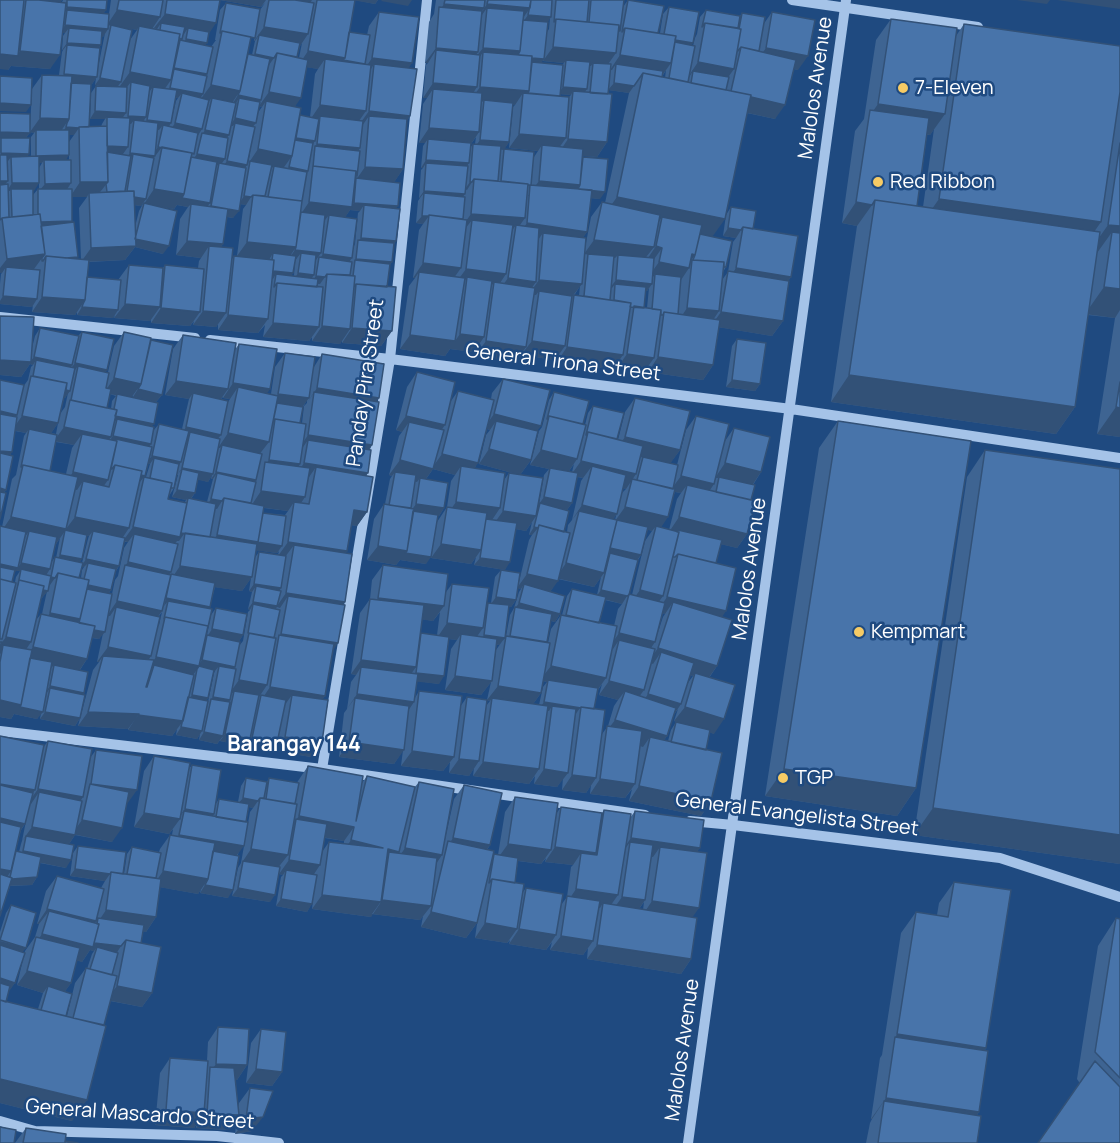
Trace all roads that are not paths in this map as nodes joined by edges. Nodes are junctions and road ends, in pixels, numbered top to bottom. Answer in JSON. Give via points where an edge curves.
{"nodes":[{"id":1,"x":427,"y":0,"type":"edge"},
{"id":2,"x":792,"y":0,"type":"edge"},
{"id":3,"x":846,"y":4,"type":"edge"},
{"id":4,"x":994,"y":29,"type":"edge"},
{"id":5,"x":0,"y":317,"type":"edge"},
{"id":6,"x":390,"y":359,"type":"junction"},
{"id":7,"x":790,"y":409,"type":"junction"},
{"id":8,"x":1120,"y":458,"type":"edge"},
{"id":9,"x":0,"y":731,"type":"edge"},
{"id":10,"x":322,"y":769,"type":"junction"},
{"id":11,"x":659,"y":817,"type":"edge"},
{"id":12,"x":682,"y":820,"type":"edge"},
{"id":13,"x":732,"y":825,"type":"junction"},
{"id":14,"x":1120,"y":897,"type":"edge"},
{"id":15,"x":0,"y":1121,"type":"edge"},
{"id":16,"x":279,"y":1143,"type":"edge"},
{"id":17,"x":688,"y":1143,"type":"edge"}],
"edges":[{"from":1,"to":6,"type":"street","name":"Panday Pira Street"},
{"from":2,"to":3,"type":"street"},
{"from":3,"to":4,"type":"street"},
{"from":3,"to":7,"type":"street","name":"Malolos Avenue"},
{"from":5,"to":6,"type":"street","name":"General Tirona Street"},
{"from":6,"to":7,"type":"street","name":"General Tirona Street"},
{"from":6,"to":10,"type":"street","name":"Panday Pira Street"},
{"from":7,"to":8,"type":"street","name":"General Tirona Street"},
{"from":7,"to":13,"type":"street","name":"Malolos Avenue"},
{"from":9,"to":10,"type":"street","name":"General Evangelista Street"},
{"from":10,"to":11,"type":"street","name":"General Evangelista Street"},
{"from":12,"to":13,"type":"street","name":"General Evangelista Street"},
{"from":13,"to":14,"type":"street","name":"General Evangelista Street","via":[[1000,858]]},
{"from":13,"to":17,"type":"street","name":"Malolos Avenue"},
{"from":15,"to":16,"type":"street","name":"General Mascardo Street","via":[[35,1131],[217,1136]]}]}
